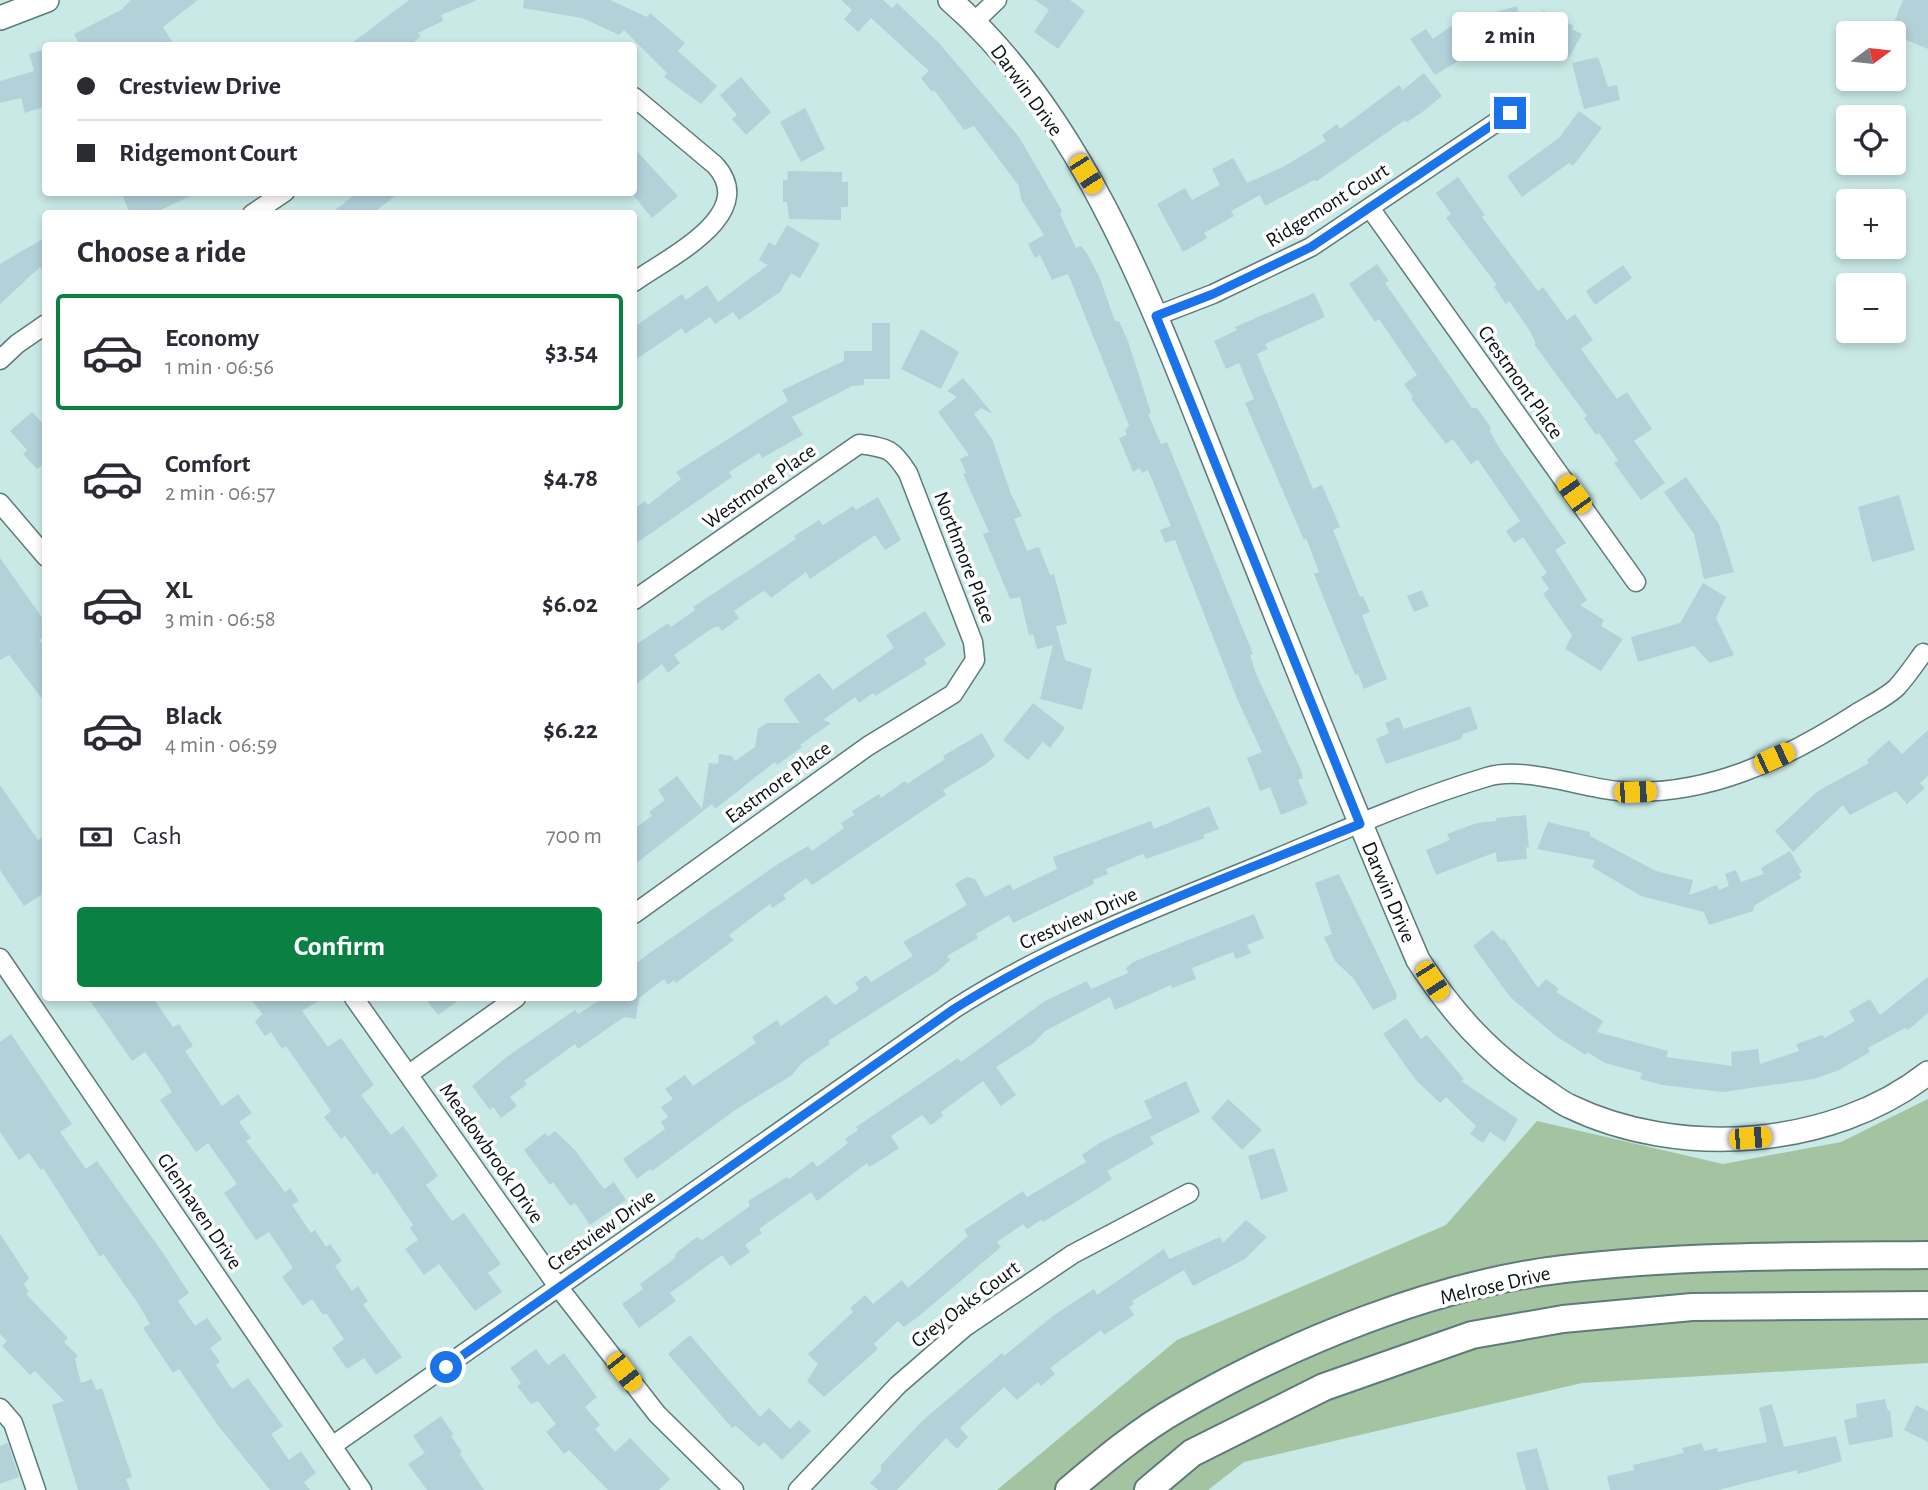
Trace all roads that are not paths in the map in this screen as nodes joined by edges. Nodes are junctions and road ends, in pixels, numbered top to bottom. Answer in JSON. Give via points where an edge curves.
{"nodes":[{"id":1,"x":47,"y":0,"type":"edge"},
{"id":2,"x":950,"y":0,"type":"edge"},
{"id":3,"x":997,"y":0,"type":"edge"},
{"id":4,"x":0,"y":18,"type":"edge"},
{"id":5,"x":975,"y":21,"type":"junction"},
{"id":6,"x":637,"y":100,"type":"edge"},
{"id":7,"x":1510,"y":113,"type":"dead end"},
{"id":8,"x":279,"y":196,"type":"edge"},
{"id":9,"x":1370,"y":208,"type":"junction"},
{"id":10,"x":258,"y":210,"type":"edge"},
{"id":11,"x":637,"y":280,"type":"edge"},
{"id":12,"x":1156,"y":316,"type":"junction"},
{"id":13,"x":42,"y":327,"type":"edge"},
{"id":14,"x":0,"y":360,"type":"edge"},
{"id":15,"x":908,"y":473,"type":"joint"},
{"id":16,"x":0,"y":503,"type":"edge"},
{"id":17,"x":42,"y":552,"type":"edge"},
{"id":18,"x":1636,"y":582,"type":"dead end"},
{"id":19,"x":637,"y":598,"type":"edge"},
{"id":20,"x":1923,"y":653,"type":"dead end"},
{"id":21,"x":953,"y":694,"type":"joint"},
{"id":22,"x":1360,"y":824,"type":"junction"},
{"id":23,"x":637,"y":912,"type":"edge"},
{"id":24,"x":0,"y":958,"type":"edge"},
{"id":25,"x":357,"y":1001,"type":"edge"},
{"id":26,"x":512,"y":1001,"type":"edge"},
{"id":27,"x":1928,"y":1073,"type":"edge"},
{"id":28,"x":409,"y":1074,"type":"junction"},
{"id":29,"x":1189,"y":1193,"type":"dead end"},
{"id":30,"x":1928,"y":1255,"type":"edge"},
{"id":31,"x":559,"y":1288,"type":"junction"},
{"id":32,"x":1928,"y":1305,"type":"edge"},
{"id":33,"x":0,"y":1408,"type":"edge"},
{"id":34,"x":332,"y":1446,"type":"junction"},
{"id":35,"x":36,"y":1490,"type":"edge"},
{"id":36,"x":362,"y":1490,"type":"edge"},
{"id":37,"x":734,"y":1490,"type":"edge"},
{"id":38,"x":798,"y":1490,"type":"edge"},
{"id":39,"x":1069,"y":1490,"type":"edge"},
{"id":40,"x":1148,"y":1490,"type":"edge"}],
"edges":[{"from":1,"to":4,"type":"street"},
{"from":2,"to":5,"type":"street","name":"Darwin Drive"},
{"from":3,"to":5,"type":"street"},
{"from":5,"to":12,"type":"street","name":"Darwin Drive","via":[[1027,83],[1101,197]]},
{"from":6,"to":11,"type":"street","via":[[715,165],[726,177],[730,197],[716,224]]},
{"from":7,"to":9,"type":"street","name":"Ridgemont Court"},
{"from":8,"to":10,"type":"street"},
{"from":9,"to":12,"type":"street","name":"Ridgemont Court","via":[[1311,247]]},
{"from":9,"to":18,"type":"street","name":"Crestmont Place"},
{"from":12,"to":22,"type":"street","name":"Darwin Drive"},
{"from":13,"to":14,"type":"street"},
{"from":15,"to":19,"type":"street","name":"Westmore Place","via":[[895,453],[885,447],[859,444]]},
{"from":15,"to":21,"type":"street","name":"Northmore Place","via":[[973,642],[975,660]]},
{"from":16,"to":17,"type":"street"},
{"from":20,"to":22,"type":"street","name":"Crestview Drive","via":[[1886,695],[1798,746],[1724,780],[1679,791],[1635,792],[1593,789],[1520,774],[1489,776]]},
{"from":21,"to":23,"type":"street","name":"Eastmore Place","via":[[868,746]]},
{"from":22,"to":27,"type":"street","name":"Darwin Drive","via":[[1418,960],[1445,1002],[1476,1038],[1512,1069],[1569,1106],[1642,1131],[1725,1140],[1799,1133],[1869,1108]]},
{"from":22,"to":31,"type":"street","name":"Crestview Drive","via":[[1081,939],[1006,975]]},
{"from":24,"to":34,"type":"street","name":"Glenhaven Drive"},
{"from":25,"to":28,"type":"street","name":"Meadowbrook Drive"},
{"from":26,"to":28,"type":"street"},
{"from":28,"to":31,"type":"street","name":"Meadowbrook Drive"},
{"from":29,"to":38,"type":"street","name":"Grey Oaks Court","via":[[1073,1254],[965,1327],[898,1385]]},
{"from":30,"to":39,"type":"main road","name":"Melrose Drive","via":[[1693,1257],[1562,1269],[1467,1286],[1314,1340],[1178,1408]]},
{"from":31,"to":34,"type":"street","name":"Crestview Drive"},
{"from":31,"to":37,"type":"street","name":"Meadowbrook Drive","via":[[657,1414]]},
{"from":32,"to":40,"type":"main road","name":"Melrose Drive","via":[[1692,1307],[1563,1318],[1472,1335],[1324,1387],[1192,1453]]},
{"from":33,"to":35,"type":"street","via":[[13,1423]]},
{"from":34,"to":36,"type":"street","name":"Glenhaven Drive"}]}
